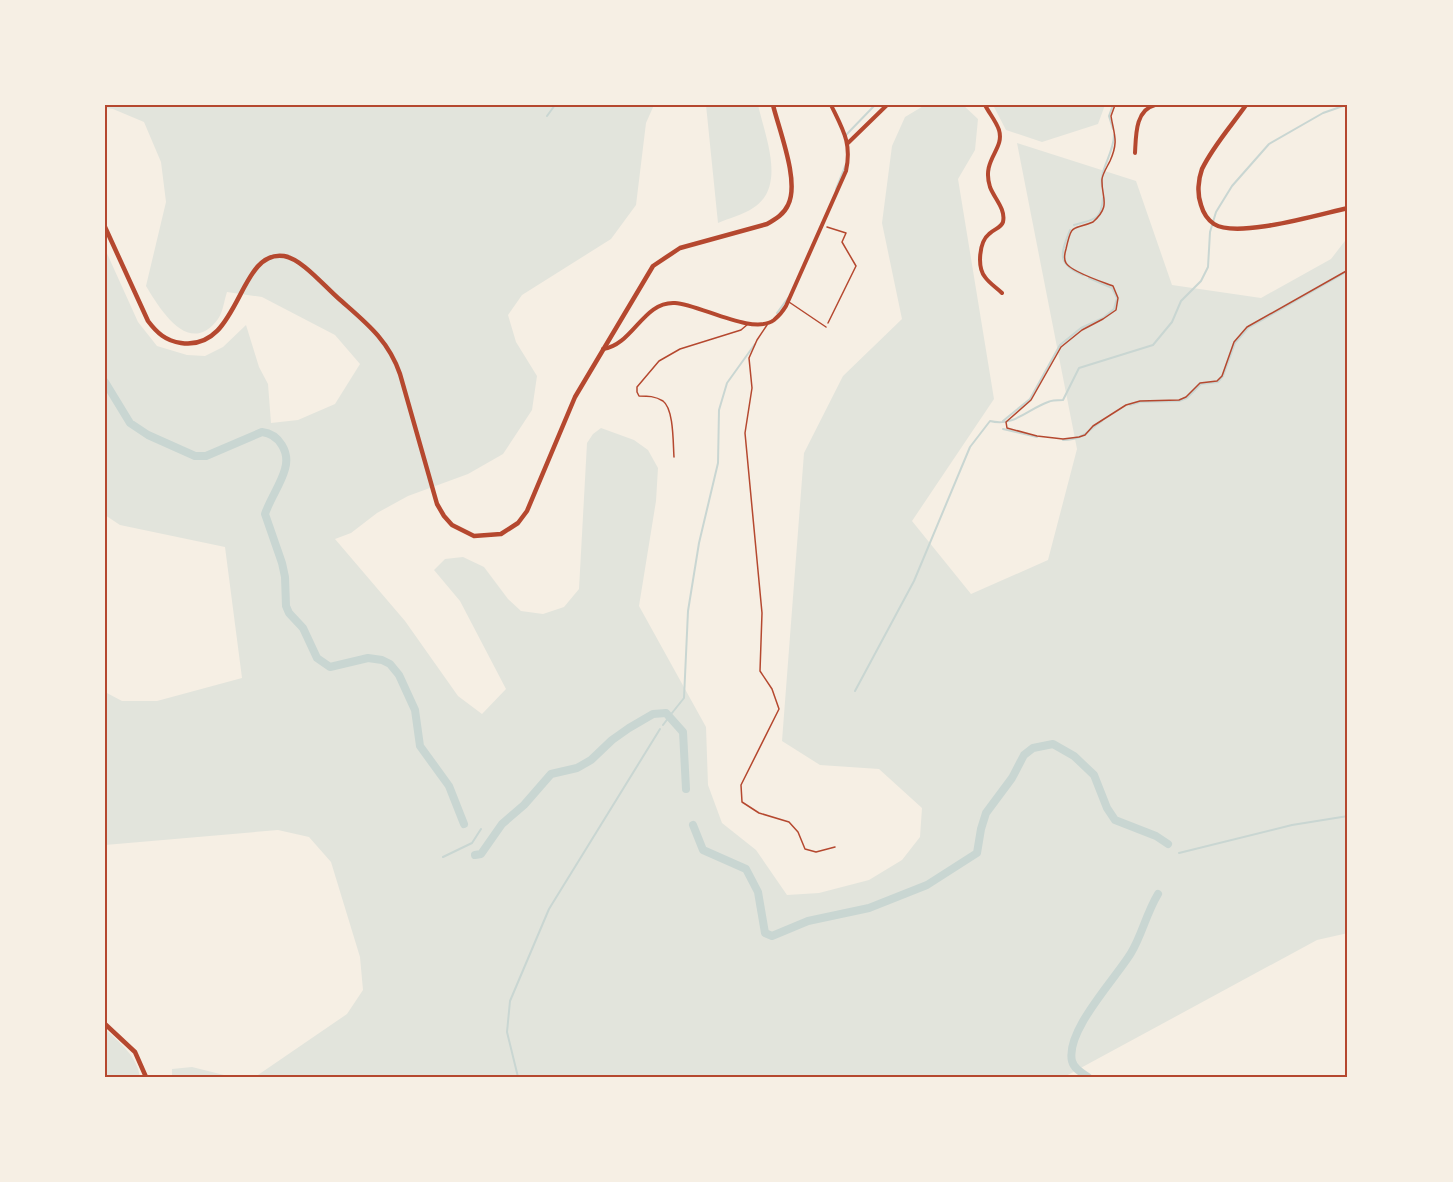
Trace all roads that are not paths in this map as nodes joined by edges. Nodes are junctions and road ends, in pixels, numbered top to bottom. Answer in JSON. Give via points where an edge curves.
{"nodes":[{"id":1,"x":773,"y":105,"type":"edge"},
{"id":2,"x":831,"y":105,"type":"edge"},
{"id":3,"x":887,"y":105,"type":"edge"},
{"id":4,"x":985,"y":105,"type":"edge"},
{"id":5,"x":1157,"y":105,"type":"edge"},
{"id":6,"x":1182,"y":105,"type":"edge"},
{"id":7,"x":1246,"y":105,"type":"edge"},
{"id":8,"x":848,"y":144,"type":"junction"},
{"id":9,"x":1135,"y":153,"type":"dead end"},
{"id":10,"x":1348,"y":208,"type":"edge"},
{"id":11,"x":105,"y":227,"type":"edge"},
{"id":12,"x":1002,"y":293,"type":"dead end"},
{"id":13,"x":789,"y":302,"type":"junction"},
{"id":14,"x":769,"y":323,"type":"junction"},
{"id":15,"x":748,"y":324,"type":"junction"},
{"id":16,"x":826,"y":327,"type":"road end"},
{"id":17,"x":603,"y":349,"type":"junction"},
{"id":18,"x":674,"y":457,"type":"dead end"},
{"id":19,"x":835,"y":847,"type":"dead end"},
{"id":20,"x":105,"y":1024,"type":"edge"},
{"id":21,"x":146,"y":1077,"type":"edge"}],
"edges":[{"from":1,"to":17,"type":"main road","via":[[792,184],[793,194],[784,212],[767,224],[680,248],[660,260],[647,274]]},
{"from":2,"to":8,"type":"street"},
{"from":3,"to":8,"type":"street"},
{"from":4,"to":12,"type":"street","via":[[999,130],[999,144],[987,171],[1003,220],[984,240],[981,268],[987,280]]},
{"from":5,"to":6,"type":"street"},
{"from":5,"to":9,"type":"street","via":[[1140,116]]},
{"from":7,"to":10,"type":"main road","via":[[1200,175],[1202,208],[1214,224],[1230,229],[1253,228]]},
{"from":8,"to":13,"type":"street","via":[[846,171]]},
{"from":11,"to":17,"type":"main road","via":[[148,321],[158,333],[174,342],[200,342],[217,332],[265,260],[285,256],[303,266],[366,323],[392,354],[437,504],[452,525],[474,536],[501,534],[523,517],[565,416]]},
{"from":13,"to":14,"type":"street"},
{"from":13,"to":16,"type":"lane"},
{"from":14,"to":15,"type":"street"},
{"from":14,"to":19,"type":"lane","via":[[749,358],[752,388],[745,433],[762,613],[760,671],[772,689],[778,709],[741,785],[742,802],[759,813],[789,822],[805,849],[816,852]]},
{"from":15,"to":17,"type":"street","via":[[677,303],[660,304],[638,326]]},
{"from":15,"to":18,"type":"lane","via":[[741,330],[680,349],[659,361],[637,387],[639,396],[665,402]]},
{"from":20,"to":21,"type":"main road","via":[[135,1052]]}]}
